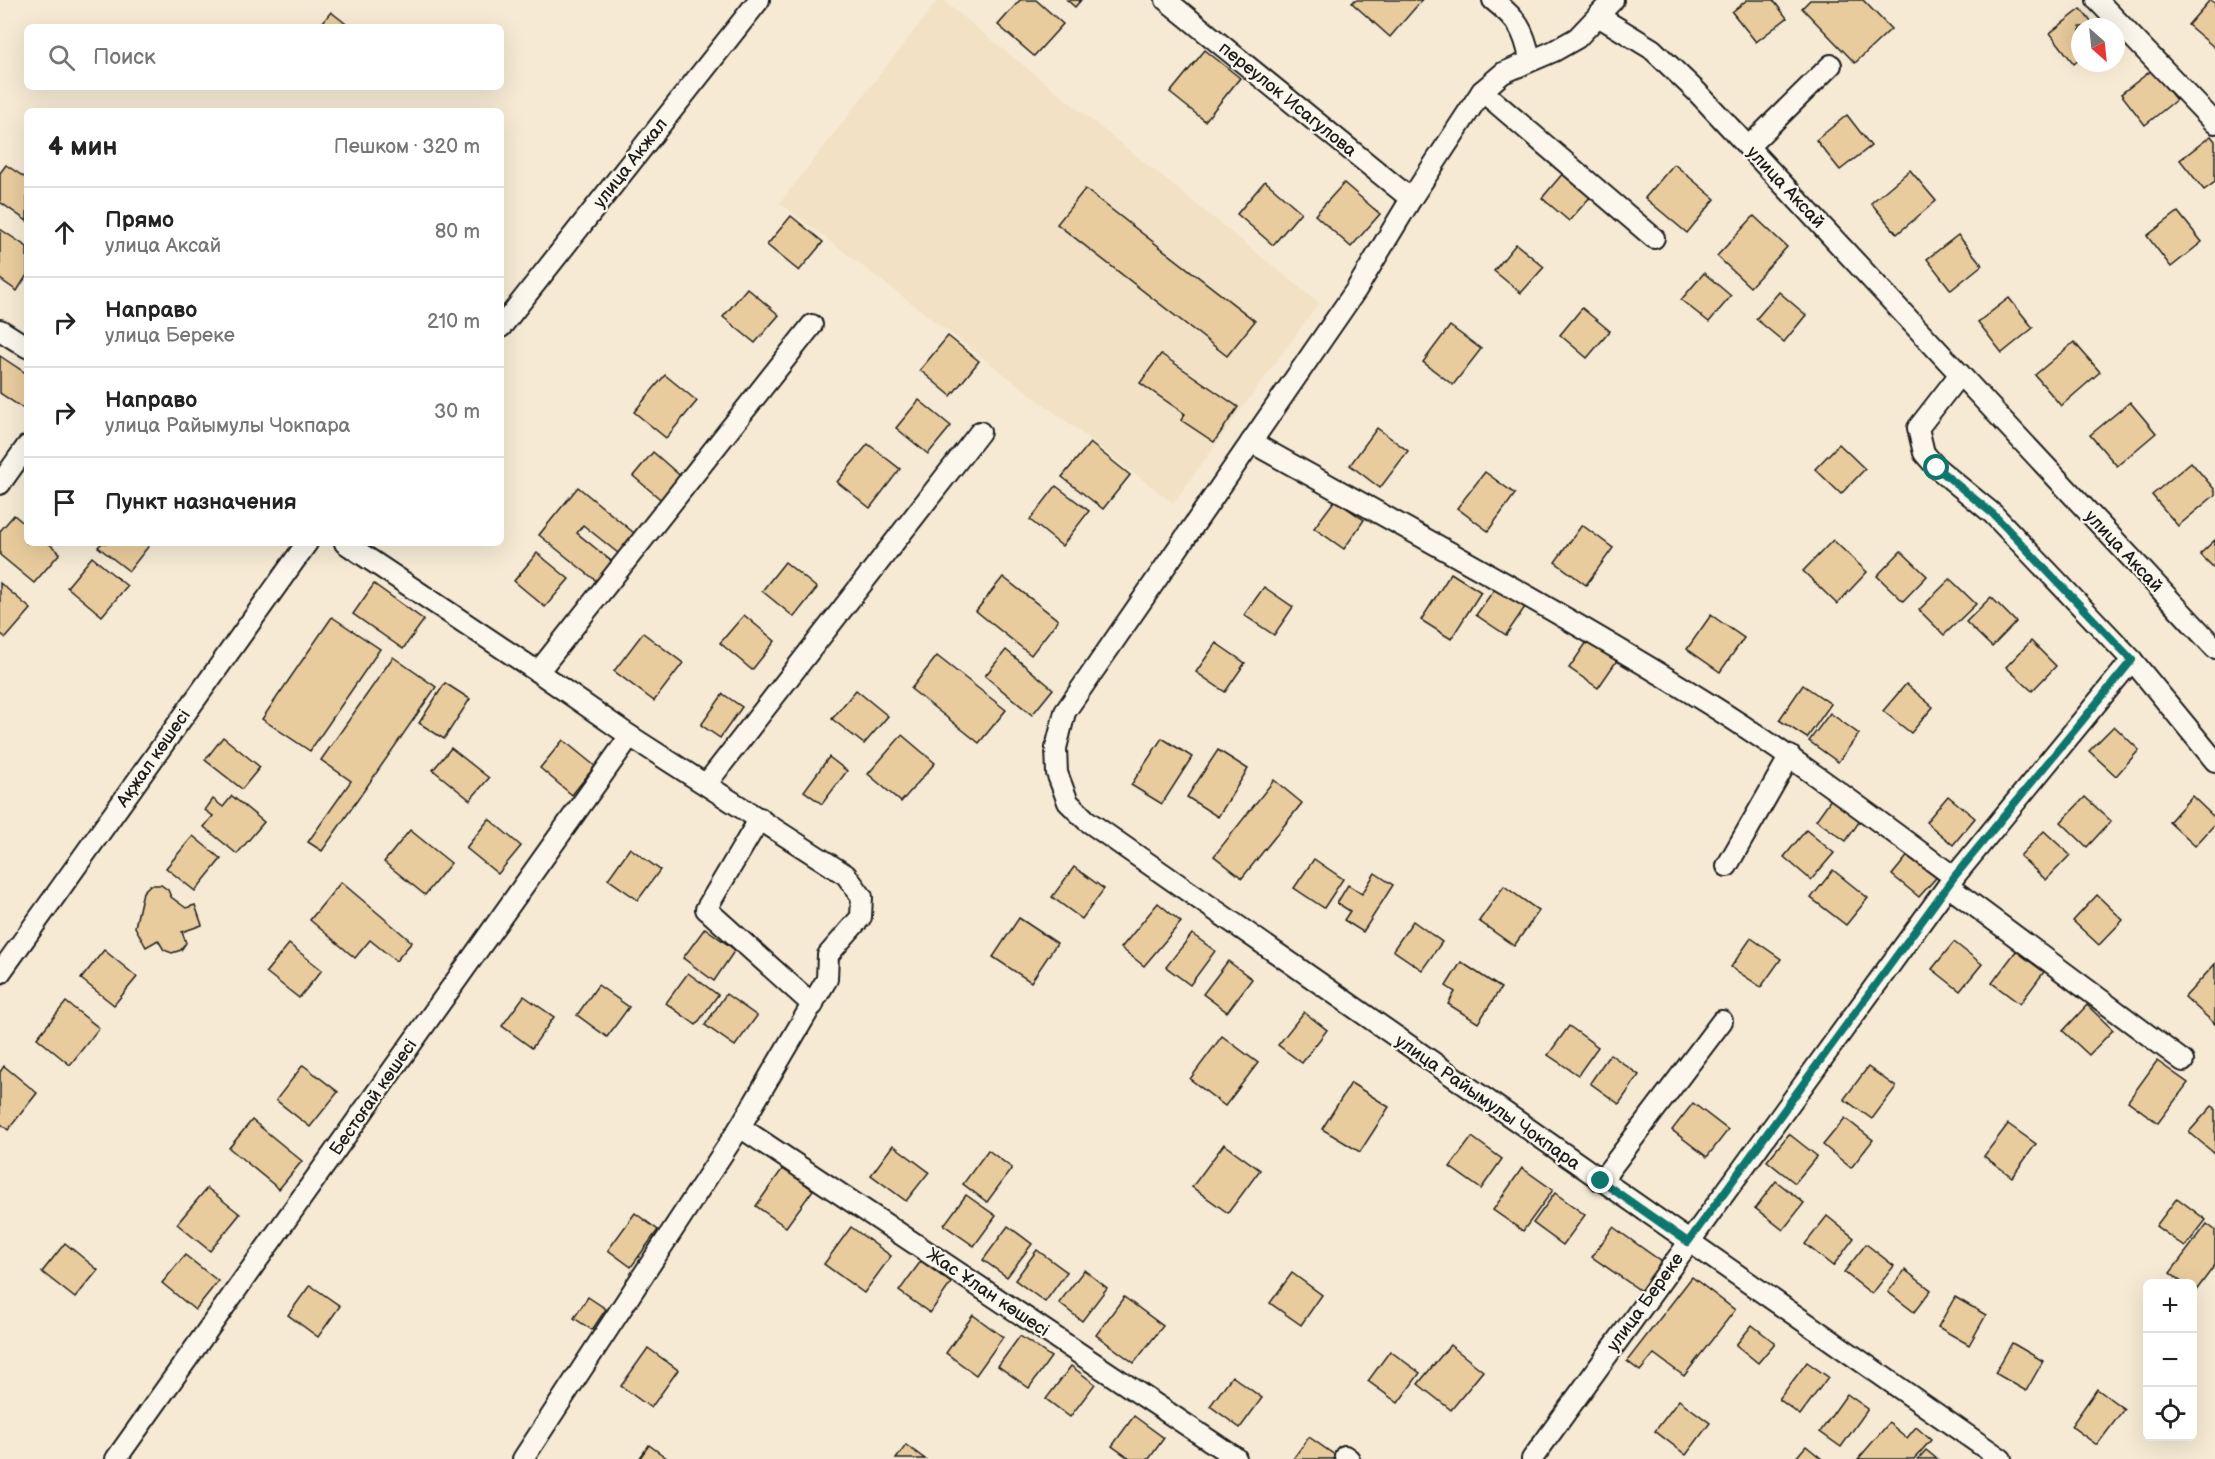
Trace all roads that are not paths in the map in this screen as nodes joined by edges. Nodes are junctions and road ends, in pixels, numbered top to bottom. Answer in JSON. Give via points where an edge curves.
{"nodes":[{"id":1,"x":759,"y":0,"type":"edge"},
{"id":2,"x":1166,"y":0,"type":"edge"},
{"id":3,"x":1494,"y":0,"type":"edge"},
{"id":4,"x":1612,"y":0,"type":"edge"},
{"id":5,"x":2097,"y":0,"type":"edge"},
{"id":6,"x":1598,"y":16,"type":"junction"},
{"id":7,"x":1530,"y":59,"type":"junction"},
{"id":8,"x":1831,"y":65,"type":"dead end"},
{"id":9,"x":1482,"y":91,"type":"junction"},
{"id":10,"x":2215,"y":123,"type":"edge"},
{"id":11,"x":1749,"y":147,"type":"junction"},
{"id":12,"x":1411,"y":199,"type":"junction"},
{"id":13,"x":1654,"y":238,"type":"dead end"},
{"id":14,"x":504,"y":323,"type":"edge"},
{"id":15,"x":812,"y":325,"type":"dead end"},
{"id":16,"x":0,"y":330,"type":"edge"},
{"id":17,"x":24,"y":345,"type":"edge"},
{"id":18,"x":1960,"y":374,"type":"junction"},
{"id":19,"x":980,"y":432,"type":"dead end"},
{"id":20,"x":1251,"y":442,"type":"junction"},
{"id":21,"x":24,"y":450,"type":"edge"},
{"id":22,"x":0,"y":484,"type":"edge"},
{"id":23,"x":304,"y":546,"type":"edge"},
{"id":24,"x":349,"y":546,"type":"edge"},
{"id":25,"x":2215,"y":648,"type":"edge"},
{"id":26,"x":2132,"y":660,"type":"junction"},
{"id":27,"x":538,"y":672,"type":"junction"},
{"id":28,"x":630,"y":736,"type":"junction"},
{"id":29,"x":1790,"y":756,"type":"junction"},
{"id":30,"x":2215,"y":761,"type":"edge"},
{"id":31,"x":707,"y":783,"type":"junction"},
{"id":32,"x":760,"y":818,"type":"junction"},
{"id":33,"x":1727,"y":866,"type":"dead end"},
{"id":34,"x":1951,"y":882,"type":"junction"},
{"id":35,"x":0,"y":973,"type":"edge"},
{"id":36,"x":813,"y":1005,"type":"junction"},
{"id":37,"x":1722,"y":1021,"type":"dead end"},
{"id":38,"x":2183,"y":1061,"type":"dead end"},
{"id":39,"x":740,"y":1127,"type":"junction"},
{"id":40,"x":1601,"y":1181,"type":"junction"},
{"id":41,"x":1688,"y":1242,"type":"junction"},
{"id":42,"x":1236,"y":1458,"type":"edge"},
{"id":43,"x":116,"y":1459,"type":"edge"},
{"id":44,"x":523,"y":1459,"type":"edge"},
{"id":45,"x":1532,"y":1459,"type":"edge"},
{"id":46,"x":2001,"y":1459,"type":"edge"}],
"edges":[{"from":1,"to":14,"type":"street","name":"улица Акжал"},
{"from":2,"to":12,"type":"street","name":"переулок Исагулова"},
{"from":3,"to":7,"type":"street","via":[[1514,17],[1526,37]]},
{"from":4,"to":6,"type":"street"},
{"from":5,"to":10,"type":"street"},
{"from":6,"to":7,"type":"street","via":[[1577,38]]},
{"from":6,"to":11,"type":"street","name":"улица Аксай","via":[[1652,49]]},
{"from":7,"to":9,"type":"street"},
{"from":8,"to":11,"type":"street"},
{"from":9,"to":12,"type":"street"},
{"from":9,"to":13,"type":"street"},
{"from":11,"to":18,"type":"street","name":"улица Аксай"},
{"from":12,"to":20,"type":"street","via":[[1356,290]]},
{"from":15,"to":27,"type":"street"},
{"from":16,"to":17,"type":"street"},
{"from":18,"to":25,"type":"street","name":"улица Аксай"},
{"from":18,"to":26,"type":"street","via":[[1918,428],[1924,453],[1993,514]]},
{"from":19,"to":31,"type":"street"},
{"from":20,"to":29,"type":"street","via":[[1579,626]]},
{"from":20,"to":40,"type":"street","name":"улица Райымулы Чокпара","via":[[1065,711],[1056,748],[1057,773],[1068,802],[1086,820]]},
{"from":21,"to":22,"type":"street"},
{"from":23,"to":35,"type":"street","name":"Ақжал көшесі"},
{"from":24,"to":27,"type":"street"},
{"from":26,"to":30,"type":"street"},
{"from":26,"to":34,"type":"street","name":"улица Береке"},
{"from":27,"to":28,"type":"street"},
{"from":28,"to":31,"type":"street"},
{"from":28,"to":43,"type":"street","name":"Бестоғай көшесі"},
{"from":29,"to":33,"type":"street"},
{"from":29,"to":34,"type":"street"},
{"from":31,"to":32,"type":"street"},
{"from":32,"to":36,"type":"street","via":[[706,909]]},
{"from":32,"to":36,"type":"street","via":[[846,875],[862,897],[861,917],[828,954],[827,979]]},
{"from":34,"to":38,"type":"street"},
{"from":34,"to":41,"type":"street","name":"улица Береке"},
{"from":36,"to":39,"type":"street"},
{"from":37,"to":40,"type":"street"},
{"from":39,"to":42,"type":"street","name":"Жас Ұлан көшесі"},
{"from":39,"to":44,"type":"street"},
{"from":40,"to":41,"type":"street","name":"улица Райымулы Чокпара"},
{"from":41,"to":45,"type":"street","name":"улица Береке"},
{"from":41,"to":46,"type":"street","name":"улица Райымулы Чокпара"}]}
